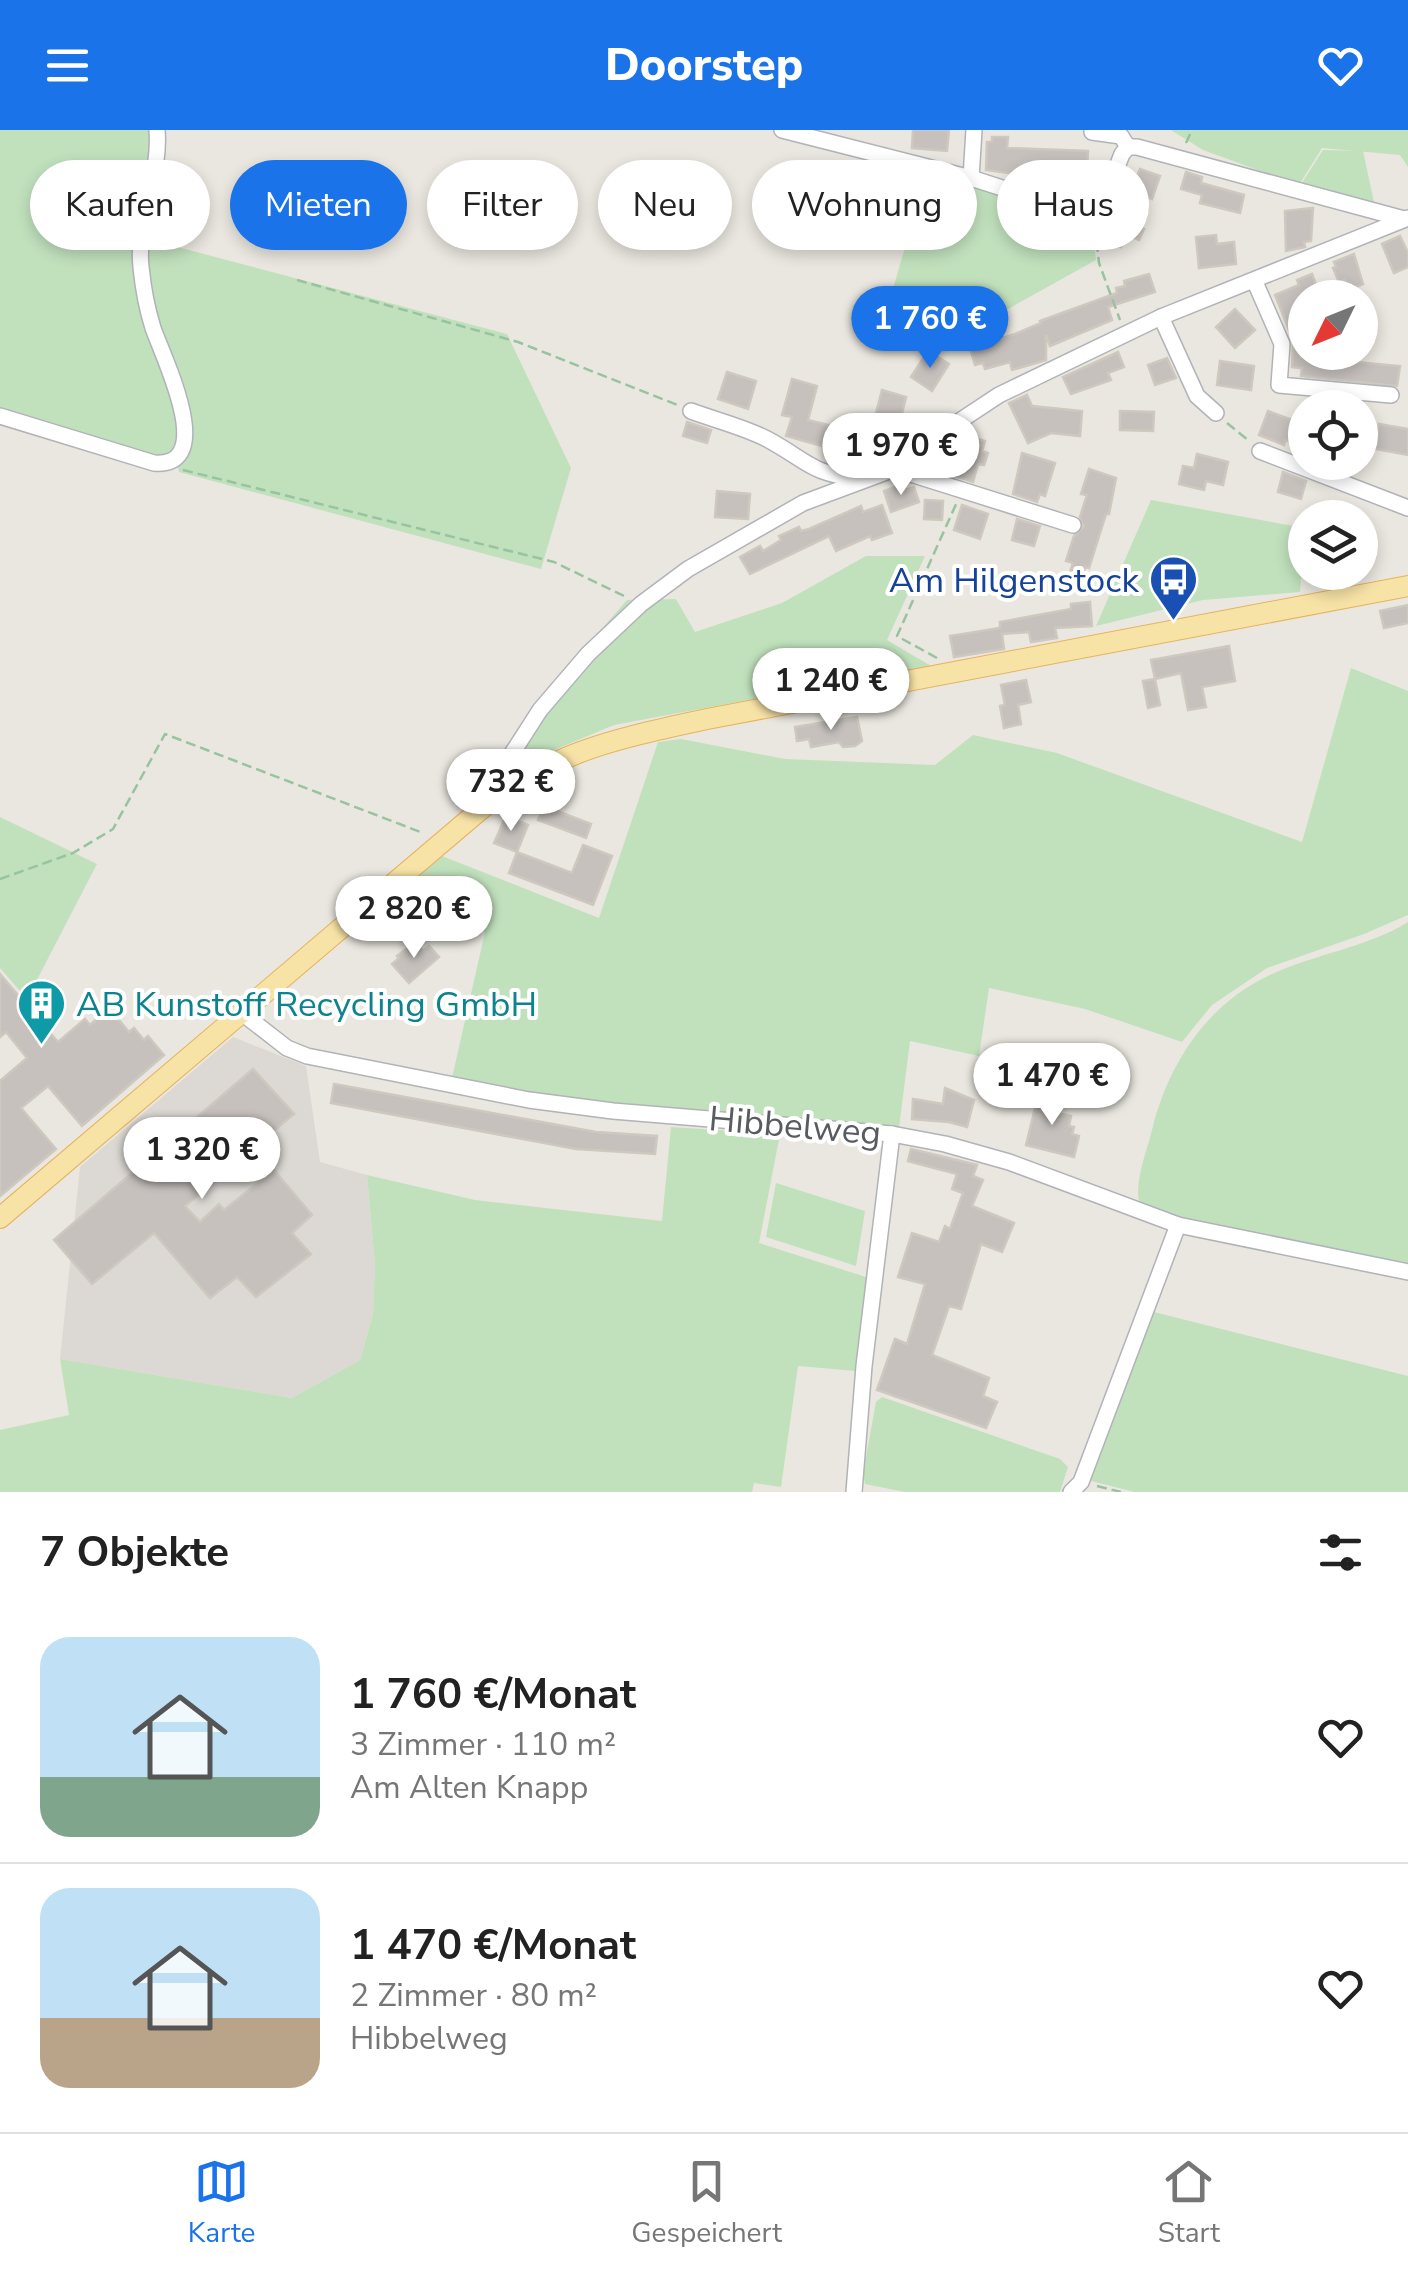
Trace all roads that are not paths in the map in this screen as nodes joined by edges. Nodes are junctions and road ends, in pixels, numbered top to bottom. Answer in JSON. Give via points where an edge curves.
{"nodes":[{"id":1,"x":157,"y":130,"type":"edge"},
{"id":2,"x":782,"y":130,"type":"edge"},
{"id":3,"x":974,"y":130,"type":"edge"},
{"id":4,"x":1092,"y":132,"type":"edge"},
{"id":5,"x":1128,"y":147,"type":"junction"},
{"id":6,"x":900,"y":160,"type":"edge"},
{"id":7,"x":972,"y":160,"type":"edge"},
{"id":8,"x":977,"y":180,"type":"edge"},
{"id":9,"x":1406,"y":219,"type":"edge"},
{"id":10,"x":1256,"y":282,"type":"junction"},
{"id":11,"x":1161,"y":317,"type":"junction"},
{"id":12,"x":1391,"y":396,"type":"dead end"},
{"id":13,"x":691,"y":411,"type":"road end"},
{"id":14,"x":1216,"y":413,"type":"road end"},
{"id":15,"x":0,"y":416,"type":"edge"},
{"id":16,"x":1260,"y":451,"type":"road end"},
{"id":17,"x":895,"y":469,"type":"junction"},
{"id":18,"x":868,"y":480,"type":"junction"},
{"id":19,"x":1408,"y":508,"type":"edge"},
{"id":20,"x":1073,"y":525,"type":"dead end"},
{"id":21,"x":1408,"y":586,"type":"edge"},
{"id":22,"x":480,"y":810,"type":"junction"},
{"id":23,"x":242,"y":1013,"type":"junction"},
{"id":24,"x":892,"y":1134,"type":"junction"},
{"id":25,"x":0,"y":1218,"type":"edge"},
{"id":26,"x":1178,"y":1224,"type":"junction"},
{"id":27,"x":1408,"y":1272,"type":"edge"},
{"id":28,"x":1076,"y":1487,"type":"edge"},
{"id":29,"x":854,"y":1492,"type":"edge"}],
"edges":[{"from":1,"to":15,"type":"street","via":[[141,264],[152,324],[181,402],[180,454],[158,464]]},
{"from":2,"to":6,"type":"street"},
{"from":3,"to":7,"type":"street"},
{"from":4,"to":5,"type":"street","via":[[1120,136]]},
{"from":5,"to":8,"type":"street","via":[[1093,214]]},
{"from":5,"to":9,"type":"street"},
{"from":9,"to":10,"type":"street"},
{"from":10,"to":11,"type":"street"},
{"from":10,"to":12,"type":"street","via":[[1282,344],[1279,385]]},
{"from":11,"to":14,"type":"street","via":[[1196,396]]},
{"from":11,"to":17,"type":"street","via":[[998,394]]},
{"from":13,"to":18,"type":"street","via":[[765,438],[814,470]]},
{"from":16,"to":19,"type":"street"},
{"from":17,"to":18,"type":"street"},
{"from":17,"to":20,"type":"street"},
{"from":18,"to":22,"type":"street","via":[[803,504],[641,604],[540,710]]},
{"from":21,"to":22,"type":"main road","via":[[602,743],[526,776]]},
{"from":22,"to":23,"type":"main road"},
{"from":23,"to":24,"type":"street","name":"Hibbelweg","via":[[293,1051],[529,1100]]},
{"from":23,"to":25,"type":"main road"},
{"from":24,"to":26,"type":"street","name":"Hibbelweg","via":[[987,1154]]},
{"from":24,"to":29,"type":"street"},
{"from":26,"to":27,"type":"street","name":"Hibbelweg"},
{"from":26,"to":28,"type":"street"}]}
